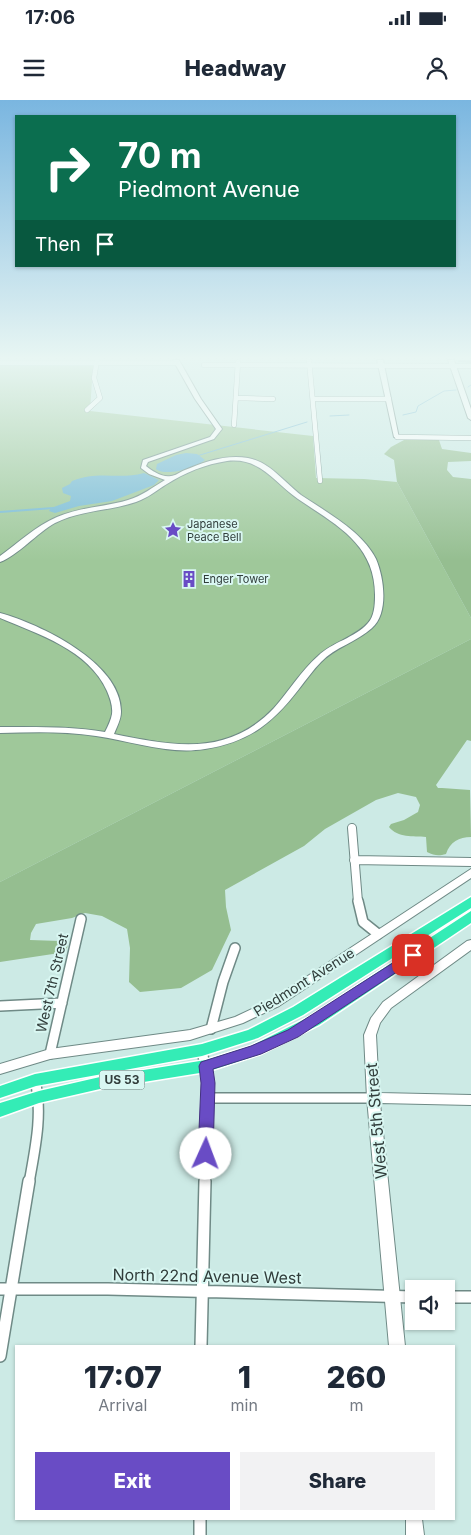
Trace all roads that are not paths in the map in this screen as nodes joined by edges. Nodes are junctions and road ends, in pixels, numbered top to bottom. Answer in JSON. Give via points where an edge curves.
{"nodes":[{"id":1,"x":218,"y":427,"type":"edge"},
{"id":2,"x":315,"y":427,"type":"edge"},
{"id":3,"x":395,"y":427,"type":"edge"},
{"id":4,"x":397,"y":437,"type":"joint"},
{"id":5,"x":471,"y":438,"type":"edge"},
{"id":6,"x":170,"y":479,"type":"junction"},
{"id":7,"x":320,"y":481,"type":"dead end"},
{"id":8,"x":0,"y":560,"type":"edge"},
{"id":9,"x":0,"y":615,"type":"edge"},
{"id":10,"x":0,"y":730,"type":"edge"},
{"id":11,"x":108,"y":736,"type":"junction"},
{"id":12,"x":352,"y":828,"type":"dead end"},
{"id":13,"x":354,"y":860,"type":"junction"},
{"id":14,"x":471,"y":862,"type":"edge"},
{"id":15,"x":471,"y":872,"type":"edge"},
{"id":16,"x":471,"y":902,"type":"edge"},
{"id":17,"x":471,"y":916,"type":"edge"},
{"id":18,"x":81,"y":919,"type":"dead end"},
{"id":19,"x":378,"y":934,"type":"junction"},
{"id":20,"x":471,"y":944,"type":"edge"},
{"id":21,"x":234,"y":948,"type":"dead end"},
{"id":22,"x":62,"y":1003,"type":"junction"},
{"id":23,"x":0,"y":1006,"type":"edge"},
{"id":24,"x":212,"y":1029,"type":"junction"},
{"id":25,"x":202,"y":1050,"type":"junction"},
{"id":26,"x":50,"y":1054,"type":"junction"},
{"id":27,"x":206,"y":1066,"type":"junction"},
{"id":28,"x":0,"y":1069,"type":"edge"},
{"id":29,"x":35,"y":1080,"type":"junction"},
{"id":30,"x":0,"y":1092,"type":"edge"},
{"id":31,"x":39,"y":1097,"type":"junction"},
{"id":32,"x":208,"y":1098,"type":"junction"},
{"id":33,"x":374,"y":1098,"type":"junction"},
{"id":34,"x":471,"y":1100,"type":"edge"},
{"id":35,"x":0,"y":1110,"type":"edge"},
{"id":36,"x":5,"y":1289,"type":"edge"},
{"id":37,"x":201,"y":1292,"type":"junction"},
{"id":38,"x":392,"y":1296,"type":"junction"},
{"id":39,"x":405,"y":1297,"type":"edge"},
{"id":40,"x":455,"y":1297,"type":"edge"},
{"id":41,"x":471,"y":1297,"type":"edge"},
{"id":42,"x":201,"y":1345,"type":"edge"},
{"id":43,"x":397,"y":1345,"type":"edge"},
{"id":44,"x":0,"y":1356,"type":"edge"},
{"id":45,"x":200,"y":1520,"type":"edge"},
{"id":46,"x":414,"y":1520,"type":"edge"},
{"id":47,"x":200,"y":1535,"type":"edge"},
{"id":48,"x":415,"y":1535,"type":"edge"}],
"edges":[{"from":1,"to":6,"type":"street","via":[[212,438],[145,461],[143,467],[151,473]]},
{"from":2,"to":7,"type":"street"},
{"from":3,"to":4,"type":"street"},
{"from":4,"to":5,"type":"street"},
{"from":6,"to":8,"type":"street","via":[[132,501],[56,520]]},
{"from":6,"to":11,"type":"street","via":[[224,460],[249,460],[260,464],[349,532],[369,553],[378,574],[375,619],[363,632],[329,649],[282,704],[247,735],[218,745],[184,748]]},
{"from":9,"to":11,"type":"street","via":[[49,635],[94,667],[108,685],[117,712]]},
{"from":10,"to":11,"type":"street","via":[[79,731]]},
{"from":12,"to":13,"type":"street"},
{"from":13,"to":14,"type":"street"},
{"from":13,"to":19,"type":"street","via":[[360,914],[365,924]]},
{"from":15,"to":19,"type":"street","name":"Piedmont Avenue"},
{"from":16,"to":25,"type":"highway","name":"Piedmont Avenue","number":"US 53","via":[[281,1021],[242,1039]]},
{"from":17,"to":27,"type":"highway","number":"US 53","via":[[293,1033],[256,1050]]},
{"from":18,"to":22,"type":"street","name":"West 7th Street"},
{"from":19,"to":24,"type":"street","name":"Piedmont Avenue","via":[[275,1003]]},
{"from":20,"to":33,"type":"street","name":"West 5th Street","via":[[387,1005],[372,1026],[369,1042]]},
{"from":21,"to":24,"type":"street"},
{"from":22,"to":23,"type":"street"},
{"from":22,"to":26,"type":"street","name":"West 7th Street"},
{"from":24,"to":26,"type":"street","name":"Piedmont Avenue","via":[[190,1035]]},
{"from":25,"to":27,"type":"street"},
{"from":25,"to":29,"type":"highway","name":"Piedmont Avenue","number":"US 53"},
{"from":26,"to":28,"type":"street","name":"Piedmont Avenue"},
{"from":27,"to":31,"type":"highway","number":"US 53","via":[[100,1083]]},
{"from":27,"to":32,"type":"street"},
{"from":29,"to":30,"type":"highway","name":"Piedmont Avenue","number":"US 53"},
{"from":29,"to":31,"type":"street"},
{"from":31,"to":35,"type":"highway","number":"US 53"},
{"from":31,"to":36,"type":"street","via":[[37,1134]]},
{"from":32,"to":33,"type":"street"},
{"from":32,"to":37,"type":"street"},
{"from":33,"to":34,"type":"street"},
{"from":33,"to":38,"type":"street","name":"West 5th Street"},
{"from":36,"to":37,"type":"street","name":"North 22nd Avenue West"},
{"from":36,"to":44,"type":"street"},
{"from":37,"to":38,"type":"street","name":"North 22nd Avenue West"},
{"from":37,"to":42,"type":"street"},
{"from":38,"to":39,"type":"street","name":"North 22nd Avenue West"},
{"from":38,"to":43,"type":"street","name":"West 5th Street"},
{"from":40,"to":41,"type":"street"},
{"from":45,"to":47,"type":"street"},
{"from":46,"to":48,"type":"street"}]}
